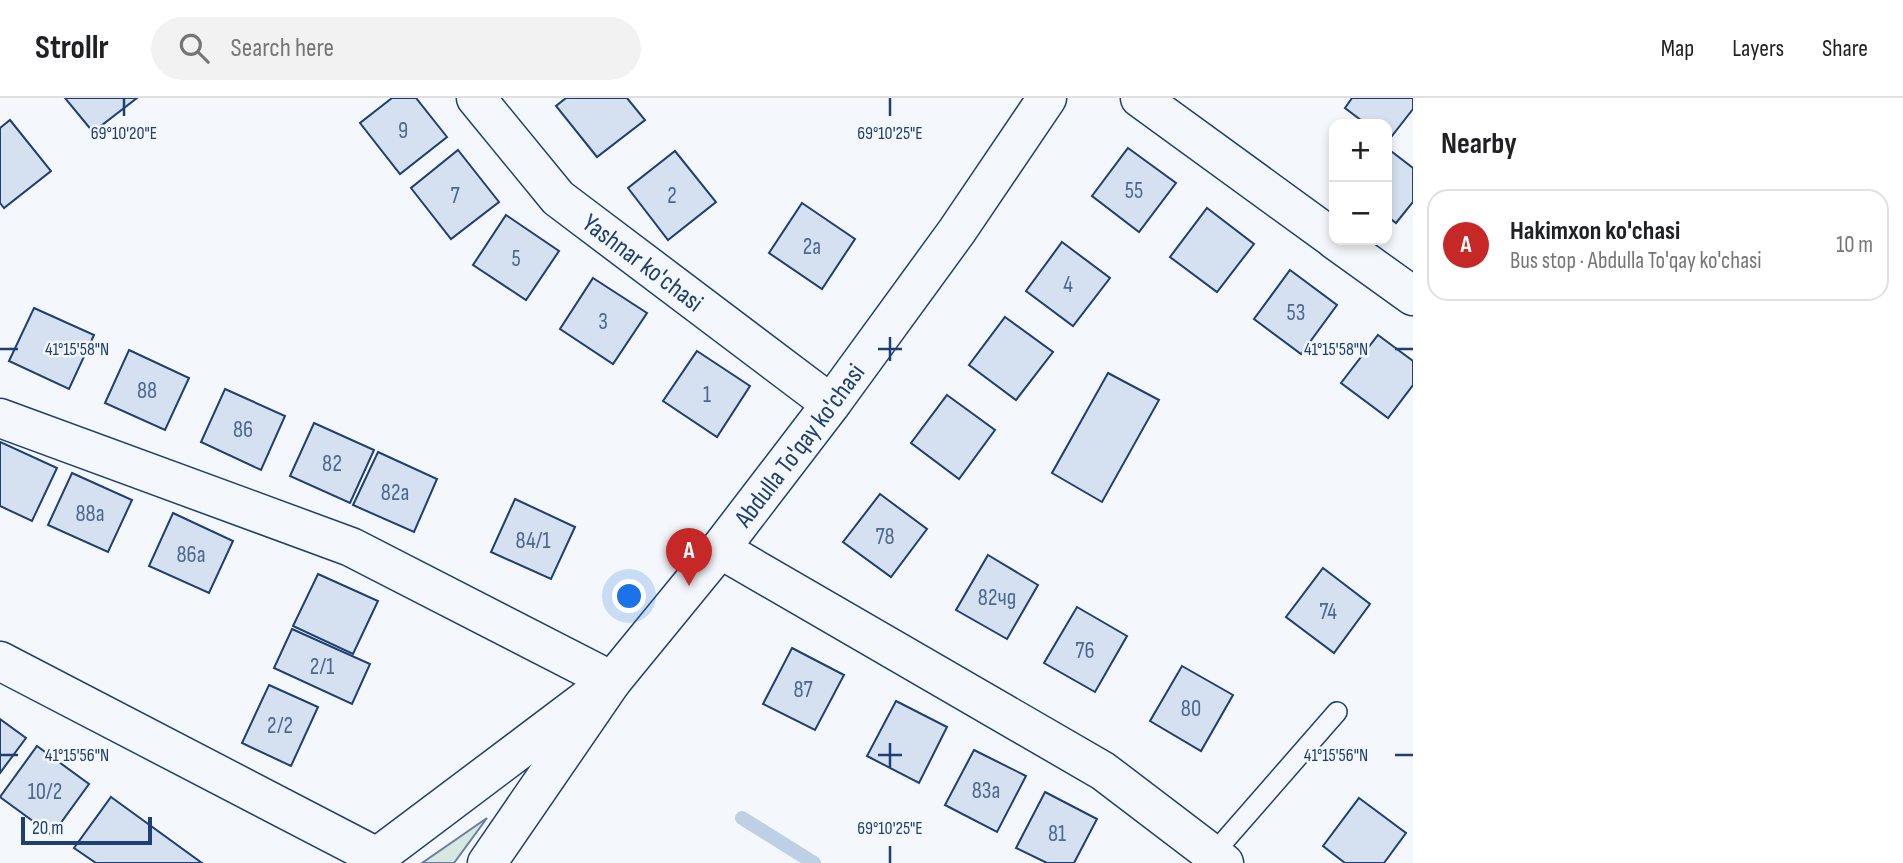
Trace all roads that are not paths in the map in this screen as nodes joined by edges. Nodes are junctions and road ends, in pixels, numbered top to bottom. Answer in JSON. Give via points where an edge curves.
{"nodes":[{"id":1,"x":476,"y":98,"type":"edge"},
{"id":2,"x":1047,"y":98,"type":"edge"},
{"id":3,"x":1140,"y":98,"type":"edge"},
{"id":4,"x":1329,"y":235,"type":"edge"},
{"id":5,"x":1343,"y":245,"type":"edge"},
{"id":6,"x":1413,"y":296,"type":"edge"},
{"id":7,"x":831,"y":404,"type":"junction"},
{"id":8,"x":0,"y":418,"type":"edge"},
{"id":9,"x":720,"y":549,"type":"junction"},
{"id":10,"x":0,"y":662,"type":"edge"},
{"id":11,"x":612,"y":681,"type":"junction"},
{"id":12,"x":1337,"y":712,"type":"dead end"},
{"id":13,"x":1219,"y":859,"type":"edge"},
{"id":14,"x":374,"y":860,"type":"edge"},
{"id":15,"x":487,"y":863,"type":"edge"}],
"edges":[{"from":1,"to":7,"type":"street","name":"Yashnar ko'chasi","via":[[558,198]]},
{"from":2,"to":7,"type":"street","name":"Abdulla To'qay ko'chasi"},
{"from":3,"to":4,"type":"street"},
{"from":5,"to":6,"type":"street"},
{"from":7,"to":9,"type":"street","name":"Abdulla To'qay ko'chasi"},
{"from":8,"to":11,"type":"street","via":[[351,547]]},
{"from":9,"to":11,"type":"street","name":"Abdulla To'qay ko'chasi"},
{"from":9,"to":13,"type":"street","via":[[1103,771]]},
{"from":10,"to":14,"type":"street"},
{"from":11,"to":14,"type":"street","name":"Abdulla To'qay ko'chasi"},
{"from":11,"to":15,"type":"street","name":"Abdulla To'qay ko'chasi"},
{"from":12,"to":13,"type":"lane"}]}
